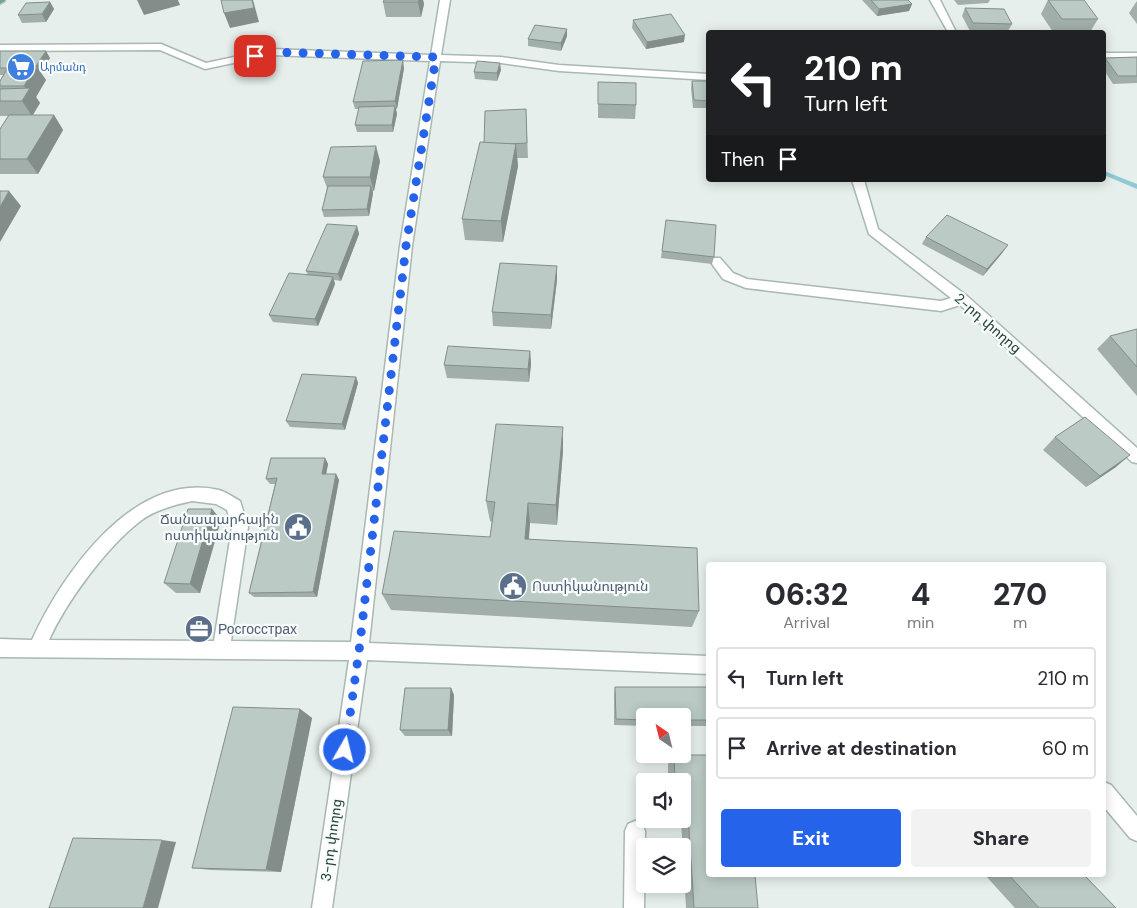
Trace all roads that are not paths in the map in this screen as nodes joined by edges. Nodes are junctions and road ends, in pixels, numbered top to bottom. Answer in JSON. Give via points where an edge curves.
{"nodes":[{"id":1,"x":445,"y":0,"type":"edge"},
{"id":2,"x":935,"y":0,"type":"edge"},
{"id":3,"x":951,"y":30,"type":"edge"},
{"id":4,"x":0,"y":48,"type":"edge"},
{"id":5,"x":1106,"y":56,"type":"edge"},
{"id":6,"x":1137,"y":56,"type":"edge"},
{"id":7,"x":436,"y":57,"type":"junction"},
{"id":8,"x":706,"y":77,"type":"edge"},
{"id":9,"x":859,"y":182,"type":"edge"},
{"id":10,"x":716,"y":261,"type":"edge"},
{"id":11,"x":962,"y":299,"type":"junction"},
{"id":12,"x":1137,"y":457,"type":"edge"},
{"id":13,"x":0,"y":648,"type":"edge"},
{"id":14,"x":37,"y":648,"type":"junction"},
{"id":15,"x":221,"y":650,"type":"junction"},
{"id":16,"x":359,"y":651,"type":"junction"},
{"id":17,"x":706,"y":665,"type":"edge"},
{"id":18,"x":1106,"y":794,"type":"edge"},
{"id":19,"x":635,"y":831,"type":"dead end"},
{"id":20,"x":1137,"y":831,"type":"edge"},
{"id":21,"x":322,"y":908,"type":"edge"},
{"id":22,"x":634,"y":908,"type":"edge"}],
"edges":[{"from":1,"to":7,"type":"street","name":"3-րդ փողոց"},
{"from":2,"to":3,"type":"street"},
{"from":4,"to":7,"type":"street","via":[[161,47],[205,66],[271,52]]},
{"from":5,"to":6,"type":"street"},
{"from":7,"to":8,"type":"street"},
{"from":7,"to":16,"type":"street","name":"3-րդ փողոց","via":[[406,246]]},
{"from":9,"to":11,"type":"street","name":"2-րդ փողոց","via":[[873,232]]},
{"from":10,"to":11,"type":"street","via":[[728,276],[746,283],[941,306]]},
{"from":11,"to":12,"type":"street","name":"2-րդ փողոց"},
{"from":13,"to":14,"type":"street"},
{"from":14,"to":15,"type":"street"},
{"from":14,"to":15,"type":"street","via":[[50,619],[90,560],[134,516],[165,500],[192,494],[219,497],[234,506],[240,527]]},
{"from":15,"to":16,"type":"street"},
{"from":16,"to":17,"type":"street"},
{"from":16,"to":21,"type":"street","name":"3-րդ փողոց"},
{"from":18,"to":20,"type":"street"},
{"from":19,"to":22,"type":"street"}]}
